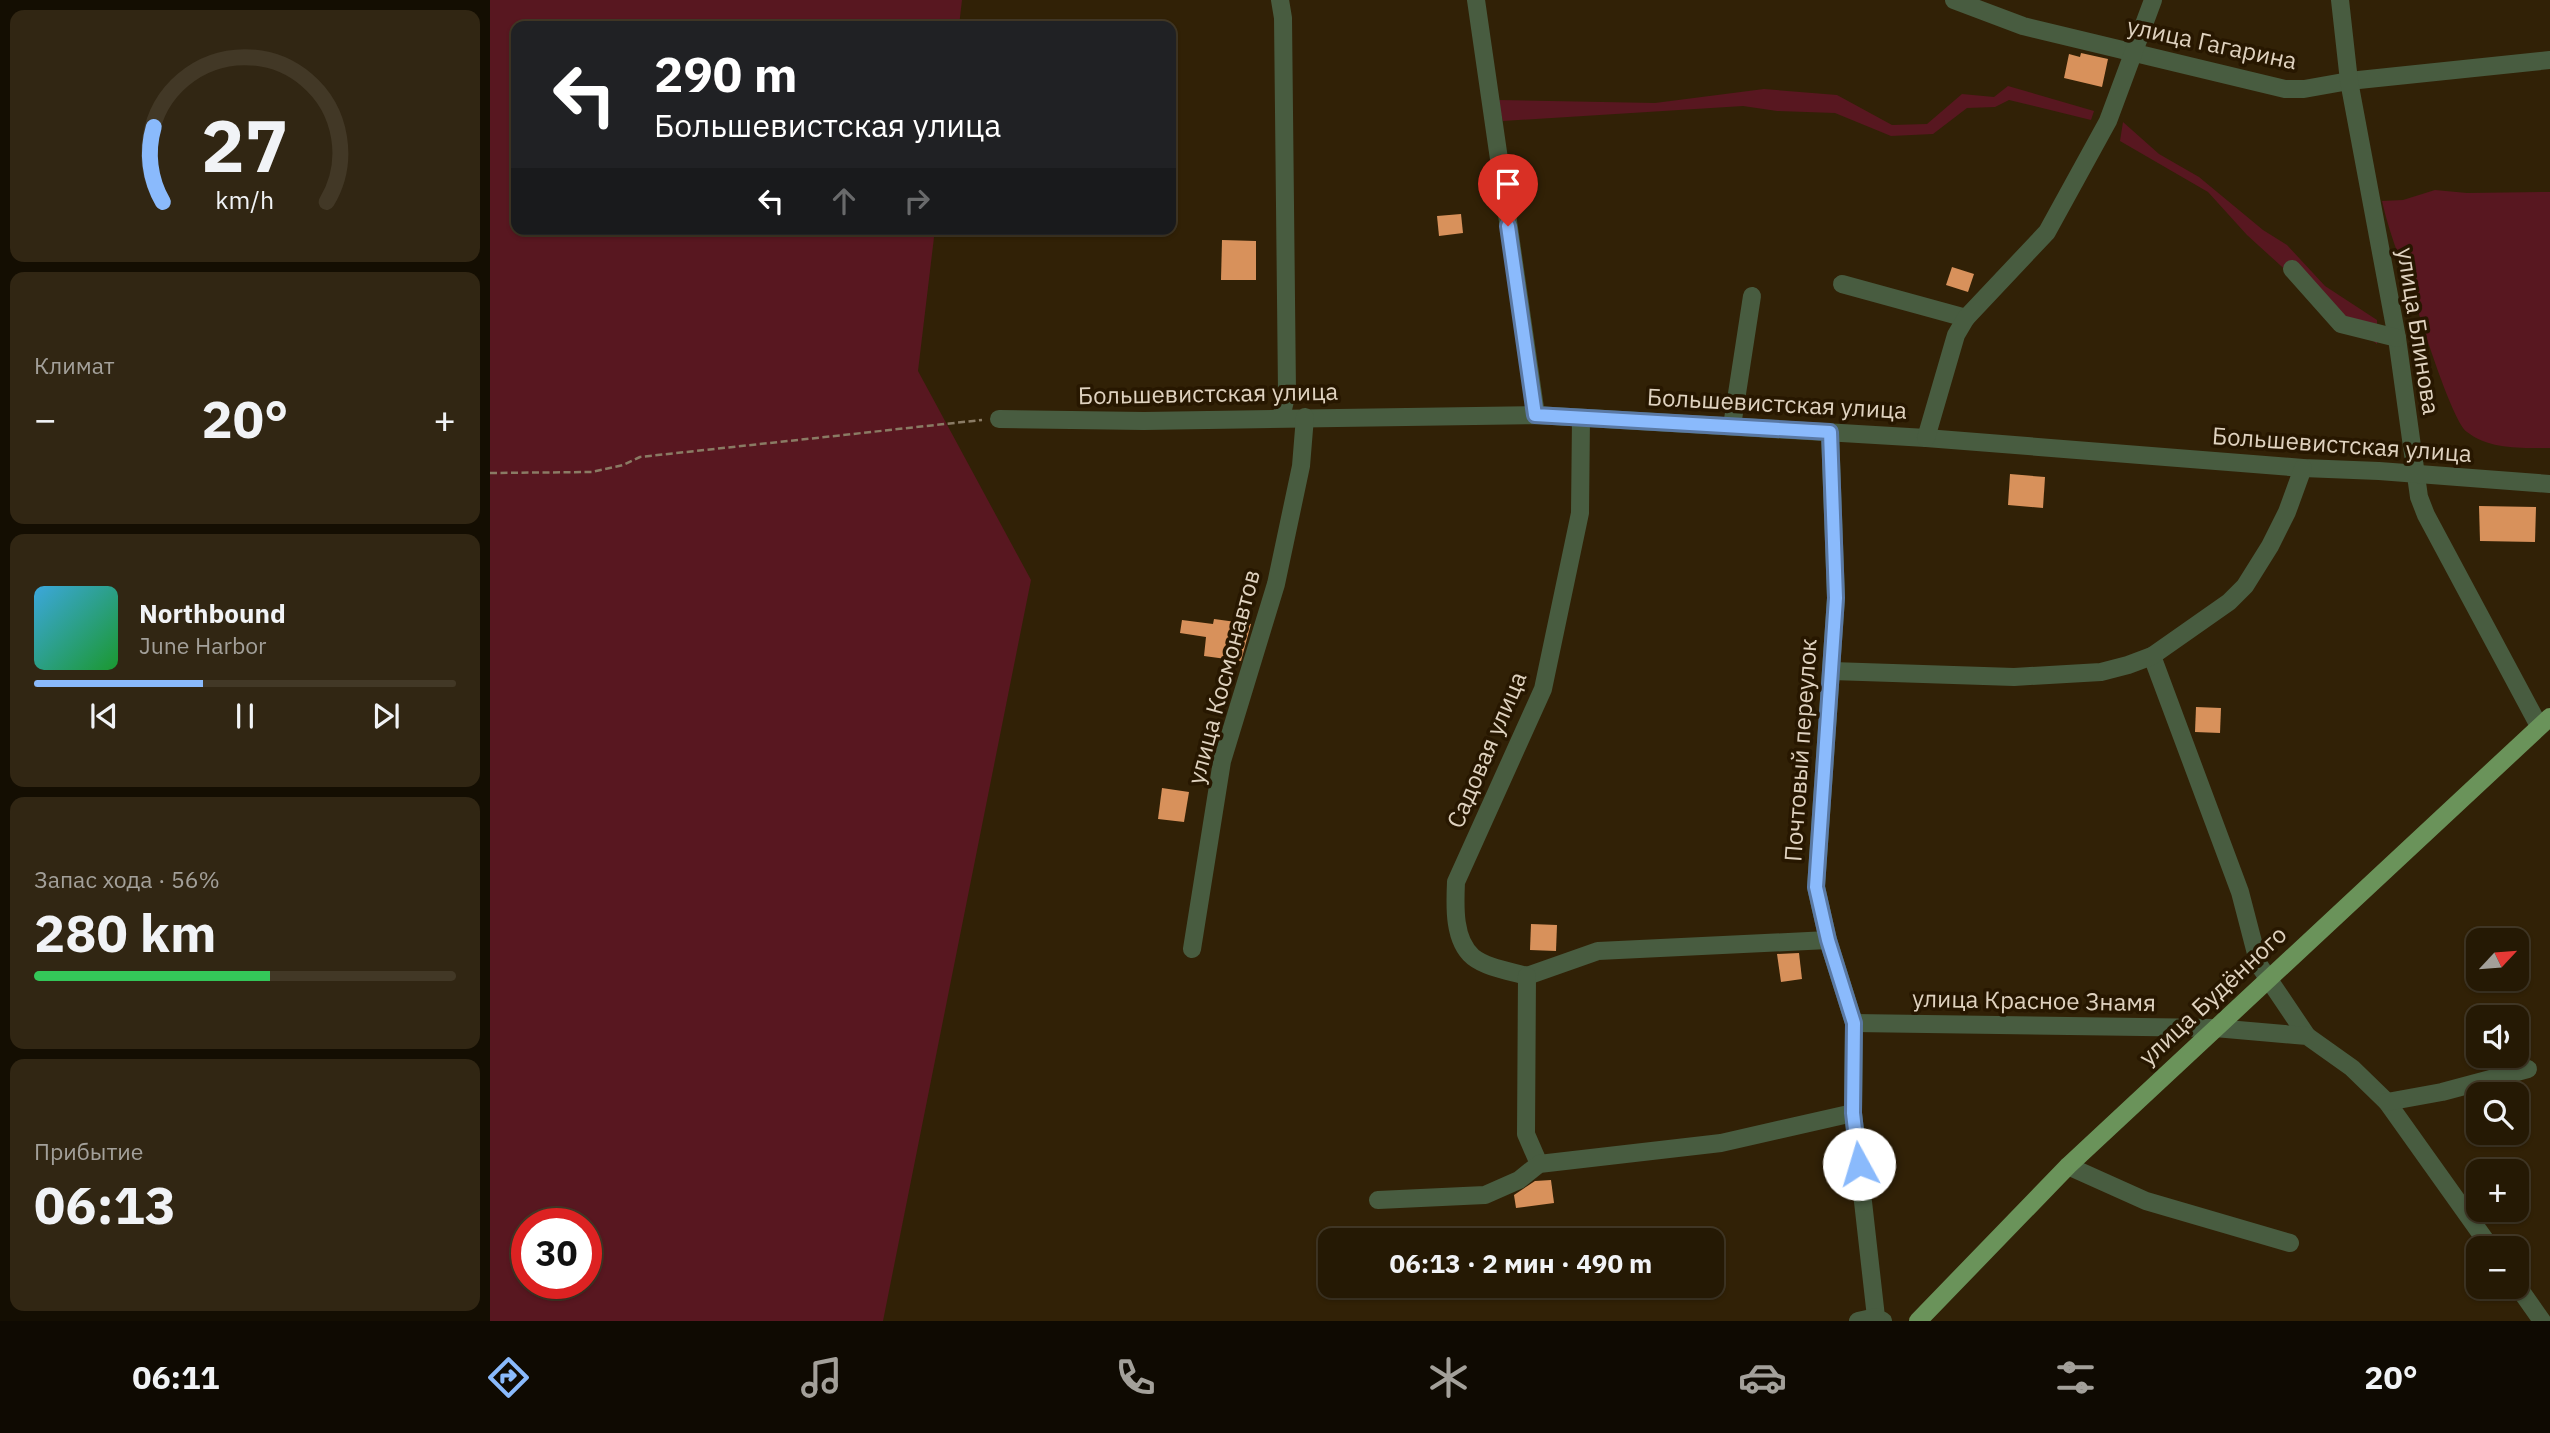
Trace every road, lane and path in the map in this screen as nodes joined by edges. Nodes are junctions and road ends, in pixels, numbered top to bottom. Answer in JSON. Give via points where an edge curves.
{"nodes":[{"id":1,"x":1280,"y":0,"type":"edge"},
{"id":2,"x":1476,"y":0,"type":"edge"},
{"id":3,"x":2153,"y":0,"type":"edge"},
{"id":4,"x":2340,"y":0,"type":"edge"},
{"id":5,"x":1957,"y":1,"type":"edge"},
{"id":6,"x":2134,"y":54,"type":"junction"},
{"id":7,"x":2550,"y":61,"type":"edge"},
{"id":8,"x":2349,"y":81,"type":"junction"},
{"id":9,"x":2292,"y":269,"type":"dead end"},
{"id":10,"x":1842,"y":284,"type":"dead end"},
{"id":11,"x":1752,"y":296,"type":"dead end"},
{"id":12,"x":1966,"y":318,"type":"junction"},
{"id":13,"x":2397,"y":338,"type":"junction"},
{"id":14,"x":1535,"y":415,"type":"junction"},
{"id":15,"x":1305,"y":417,"type":"junction"},
{"id":16,"x":1281,"y":418,"type":"junction"},
{"id":17,"x":1581,"y":418,"type":"junction"},
{"id":18,"x":999,"y":419,"type":"joint"},
{"id":19,"x":1732,"y":426,"type":"junction"},
{"id":20,"x":1830,"y":432,"type":"junction"},
{"id":21,"x":1926,"y":438,"type":"junction"},
{"id":22,"x":2302,"y":468,"type":"junction"},
{"id":23,"x":490,"y":473,"type":"edge"},
{"id":24,"x":2416,"y":474,"type":"junction"},
{"id":25,"x":2550,"y":484,"type":"edge"},
{"id":26,"x":2152,"y":656,"type":"junction"},
{"id":27,"x":1832,"y":671,"type":"junction"},
{"id":28,"x":2545,"y":722,"type":"edge"},
{"id":29,"x":1828,"y":940,"type":"junction"},
{"id":30,"x":1192,"y":949,"type":"dead end"},
{"id":31,"x":1527,"y":976,"type":"junction"},
{"id":32,"x":2267,"y":979,"type":"junction"},
{"id":33,"x":1854,"y":1023,"type":"junction"},
{"id":34,"x":2215,"y":1028,"type":"junction"},
{"id":35,"x":2307,"y":1036,"type":"junction"},
{"id":36,"x":2528,"y":1069,"type":"dead end"},
{"id":37,"x":2387,"y":1102,"type":"junction"},
{"id":38,"x":1853,"y":1113,"type":"junction"},
{"id":39,"x":1539,"y":1164,"type":"junction"},
{"id":40,"x":2068,"y":1167,"type":"junction"},
{"id":41,"x":1378,"y":1200,"type":"dead end"},
{"id":42,"x":2482,"y":1236,"type":"edge"},
{"id":43,"x":2290,"y":1243,"type":"dead end"},
{"id":44,"x":2527,"y":1299,"type":"edge"},
{"id":45,"x":1880,"y":1319,"type":"edge"},
{"id":46,"x":1858,"y":1321,"type":"edge"},
{"id":47,"x":1918,"y":1321,"type":"edge"},
{"id":48,"x":2542,"y":1321,"type":"edge"}],
"edges":[{"from":1,"to":16,"type":"street","via":[[1287,379]]},
{"from":2,"to":14,"type":"street"},
{"from":3,"to":6,"type":"street"},
{"from":4,"to":8,"type":"street","name":"улица Блинова"},
{"from":5,"to":6,"type":"street","name":"улица Гагарина","via":[[2023,26]]},
{"from":6,"to":8,"type":"street","name":"улица Гагарина","via":[[2285,89]]},
{"from":6,"to":12,"type":"street","via":[[2108,121],[2048,232]]},
{"from":7,"to":8,"type":"street","name":"улица Гагарина"},
{"from":8,"to":13,"type":"street","name":"улица Блинова"},
{"from":9,"to":13,"type":"street","via":[[2341,324]]},
{"from":10,"to":12,"type":"street"},
{"from":11,"to":19,"type":"street"},
{"from":12,"to":21,"type":"street","via":[[1956,335]]},
{"from":13,"to":24,"type":"street","name":"улица Блинова"},
{"from":14,"to":15,"type":"street","name":"Большевистская улица"},
{"from":14,"to":17,"type":"street","name":"Большевистская улица"},
{"from":15,"to":16,"type":"street","name":"Большевистская улица"},
{"from":15,"to":30,"type":"street","name":"улица Космонавтов","via":[[1301,466],[1276,584],[1222,761]]},
{"from":16,"to":18,"type":"street","name":"Большевистская улица"},
{"from":17,"to":19,"type":"street","name":"Большевистская улица"},
{"from":17,"to":31,"type":"street","name":"Садовая улица","via":[[1580,513],[1543,689],[1457,882],[1454,914],[1473,957]]},
{"from":18,"to":23,"type":"path","via":[[640,457],[592,472]]},
{"from":19,"to":20,"type":"street","name":"Большевистская улица"},
{"from":20,"to":21,"type":"street","name":"Большевистская улица"},
{"from":20,"to":27,"type":"street","name":"Почтовый переулок","via":[[1836,598]]},
{"from":21,"to":22,"type":"street","name":"Большевистская улица"},
{"from":22,"to":24,"type":"street","name":"Большевистская улица"},
{"from":22,"to":26,"type":"street","via":[[2287,512],[2245,586]]},
{"from":24,"to":25,"type":"street","name":"Большевистская улица"},
{"from":24,"to":28,"type":"street","name":"улица Блинова","via":[[2426,515]]},
{"from":26,"to":27,"type":"street","via":[[2101,672],[2014,677]]},
{"from":26,"to":32,"type":"street","via":[[2240,892]]},
{"from":27,"to":29,"type":"street","name":"Почтовый переулок","via":[[1816,887]]},
{"from":28,"to":32,"type":"main road","name":"улица Будённого"},
{"from":29,"to":31,"type":"street","via":[[1598,951]]},
{"from":29,"to":33,"type":"street","name":"Почтовый переулок"},
{"from":31,"to":39,"type":"street","via":[[1526,1134]]},
{"from":32,"to":34,"type":"main road","name":"улица Будённого"},
{"from":32,"to":35,"type":"street"},
{"from":33,"to":34,"type":"street","name":"улица Красное Знамя"},
{"from":33,"to":38,"type":"street","name":"Почтовый переулок"},
{"from":34,"to":35,"type":"street","name":"улица Красное Знамя"},
{"from":34,"to":40,"type":"main road","name":"улица Будённого"},
{"from":35,"to":37,"type":"street","via":[[2352,1068]]},
{"from":36,"to":37,"type":"street","via":[[2442,1093]]},
{"from":37,"to":42,"type":"street"},
{"from":38,"to":39,"type":"street","via":[[1721,1143]]},
{"from":38,"to":45,"type":"street","name":"Почтовый переулок"},
{"from":39,"to":41,"type":"street","via":[[1519,1180],[1485,1195]]},
{"from":40,"to":43,"type":"street","via":[[2146,1201]]},
{"from":40,"to":47,"type":"main road","name":"улица Будённого"},
{"from":44,"to":48,"type":"street"},
{"from":45,"to":46,"type":"street","name":"Почтовый переулок"}]}
